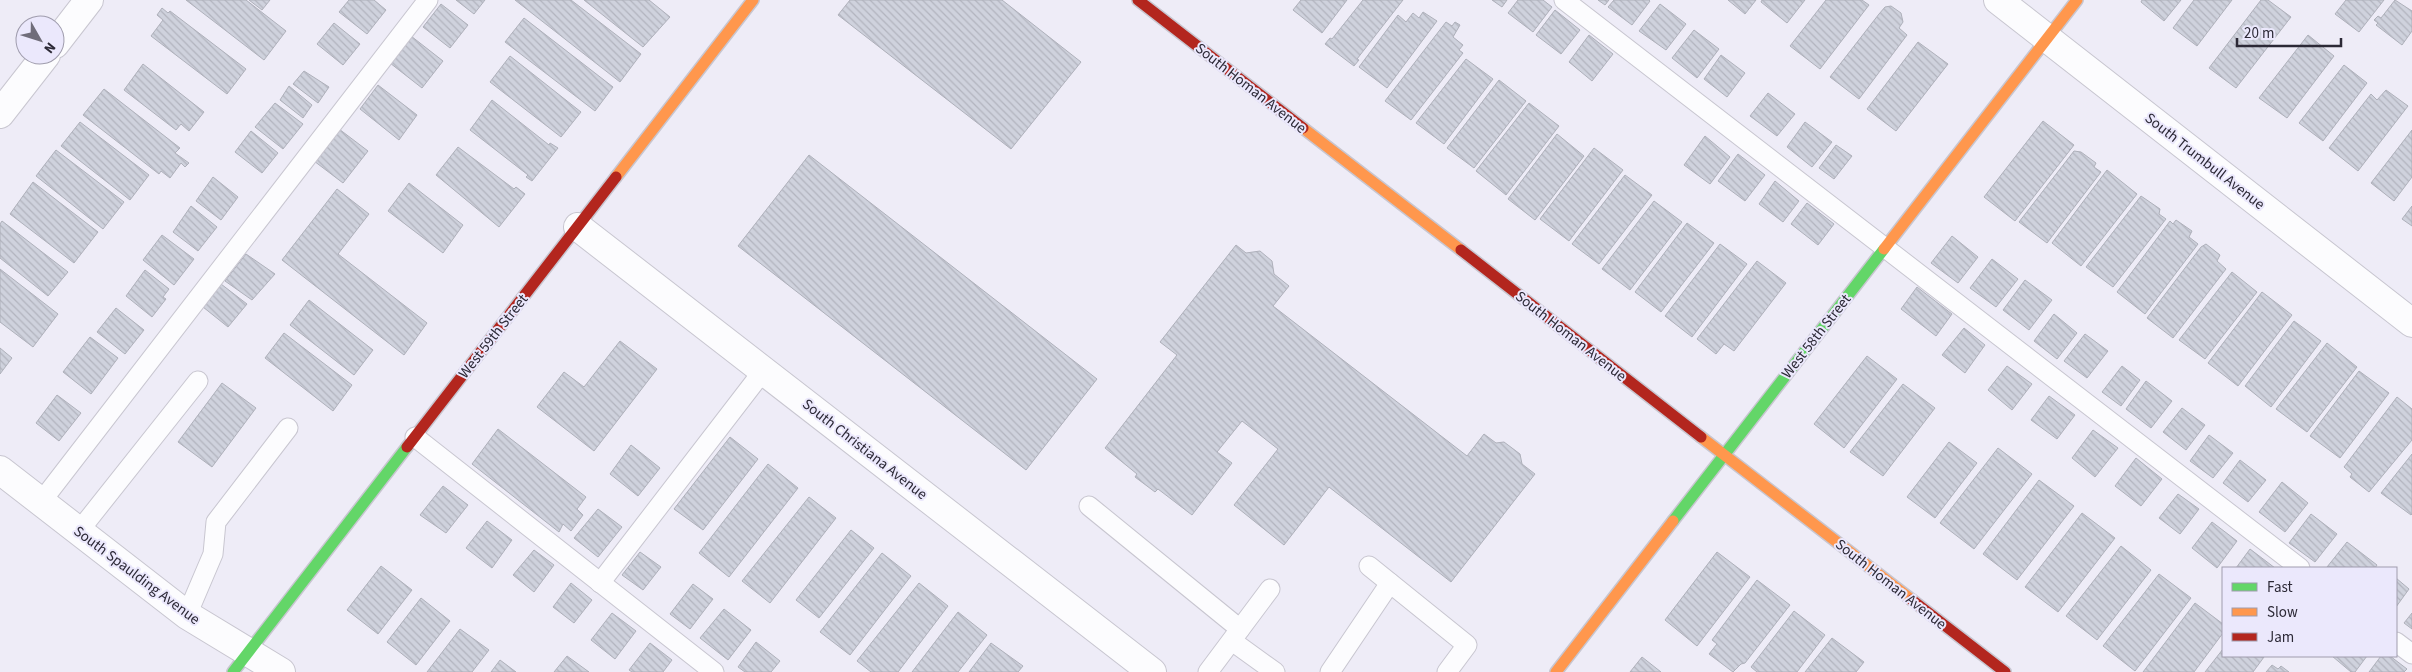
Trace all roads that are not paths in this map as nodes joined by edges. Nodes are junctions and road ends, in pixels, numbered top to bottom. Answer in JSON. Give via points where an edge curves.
{"nodes":[{"id":1,"x":89,"y":0,"type":"edge"},
{"id":2,"x":428,"y":0,"type":"edge"},
{"id":3,"x":753,"y":0,"type":"edge"},
{"id":4,"x":1138,"y":0,"type":"edge"},
{"id":5,"x":1564,"y":0,"type":"edge"},
{"id":6,"x":1998,"y":0,"type":"edge"},
{"id":7,"x":2077,"y":0,"type":"edge"},
{"id":8,"x":65,"y":31,"type":"edge"},
{"id":9,"x":2047,"y":38,"type":"junction"},
{"id":10,"x":38,"y":65,"type":"edge"},
{"id":11,"x":0,"y":114,"type":"edge"},
{"id":12,"x":578,"y":227,"type":"junction"},
{"id":13,"x":1884,"y":248,"type":"junction"},
{"id":14,"x":2412,"y":323,"type":"edge"},
{"id":15,"x":763,"y":370,"type":"junction"},
{"id":16,"x":198,"y":381,"type":"dead end"},
{"id":17,"x":288,"y":428,"type":"dead end"},
{"id":18,"x":415,"y":437,"type":"junction"},
{"id":19,"x":1724,"y":454,"type":"junction"},
{"id":20,"x":0,"y":470,"type":"edge"},
{"id":21,"x":41,"y":502,"type":"junction"},
{"id":22,"x":1089,"y":506,"type":"dead end"},
{"id":23,"x":79,"y":531,"type":"junction"},
{"id":24,"x":1369,"y":566,"type":"dead end"},
{"id":25,"x":2299,"y":567,"type":"edge"},
{"id":26,"x":600,"y":583,"type":"junction"},
{"id":27,"x":1390,"y":583,"type":"junction"},
{"id":28,"x":1270,"y":589,"type":"dead end"},
{"id":29,"x":187,"y":615,"type":"junction"},
{"id":30,"x":1236,"y":635,"type":"junction"},
{"id":31,"x":2397,"y":643,"type":"edge"},
{"id":32,"x":2412,"y":654,"type":"edge"},
{"id":33,"x":240,"y":662,"type":"edge"},
{"id":34,"x":1565,"y":669,"type":"edge"},
{"id":35,"x":281,"y":672,"type":"edge"},
{"id":36,"x":714,"y":672,"type":"edge"},
{"id":37,"x":1152,"y":672,"type":"edge"},
{"id":38,"x":1208,"y":672,"type":"edge"},
{"id":39,"x":1275,"y":672,"type":"edge"},
{"id":40,"x":1330,"y":672,"type":"edge"},
{"id":41,"x":1447,"y":672,"type":"edge"},
{"id":42,"x":2005,"y":672,"type":"edge"}],
"edges":[{"from":1,"to":8,"type":"street"},
{"from":2,"to":21,"type":"lane"},
{"from":3,"to":12,"type":"street","name":"West 59th Street"},
{"from":4,"to":19,"type":"street","name":"South Homan Avenue"},
{"from":5,"to":13,"type":"lane"},
{"from":6,"to":9,"type":"street","name":"South Trumbull Avenue"},
{"from":7,"to":9,"type":"street","name":"West 58th Street"},
{"from":9,"to":13,"type":"street","name":"West 58th Street"},
{"from":9,"to":14,"type":"street","name":"South Trumbull Avenue"},
{"from":10,"to":11,"type":"street"},
{"from":12,"to":15,"type":"street","name":"South Christiana Avenue"},
{"from":12,"to":18,"type":"street","name":"West 59th Street"},
{"from":13,"to":19,"type":"street","name":"West 58th Street"},
{"from":13,"to":25,"type":"lane"},
{"from":15,"to":26,"type":"lane"},
{"from":15,"to":37,"type":"street","name":"South Christiana Avenue"},
{"from":16,"to":23,"type":"lane"},
{"from":17,"to":29,"type":"lane","via":[[216,522],[213,554]]},
{"from":18,"to":26,"type":"lane"},
{"from":18,"to":33,"type":"street","name":"West 59th Street"},
{"from":19,"to":34,"type":"street","name":"West 58th Street"},
{"from":19,"to":42,"type":"street","name":"South Homan Avenue"},
{"from":20,"to":21,"type":"street","name":"South Spaulding Avenue"},
{"from":21,"to":23,"type":"street","name":"South Spaulding Avenue"},
{"from":22,"to":30,"type":"lane"},
{"from":23,"to":29,"type":"street","name":"South Spaulding Avenue"},
{"from":24,"to":27,"type":"lane"},
{"from":26,"to":36,"type":"lane"},
{"from":27,"to":40,"type":"lane"},
{"from":27,"to":41,"type":"lane","via":[[1467,645]]},
{"from":28,"to":30,"type":"lane"},
{"from":29,"to":33,"type":"street","name":"South Spaulding Avenue"},
{"from":30,"to":38,"type":"lane"},
{"from":30,"to":39,"type":"lane"},
{"from":31,"to":32,"type":"lane"},
{"from":33,"to":35,"type":"street","name":"South Spaulding Avenue"}]}
